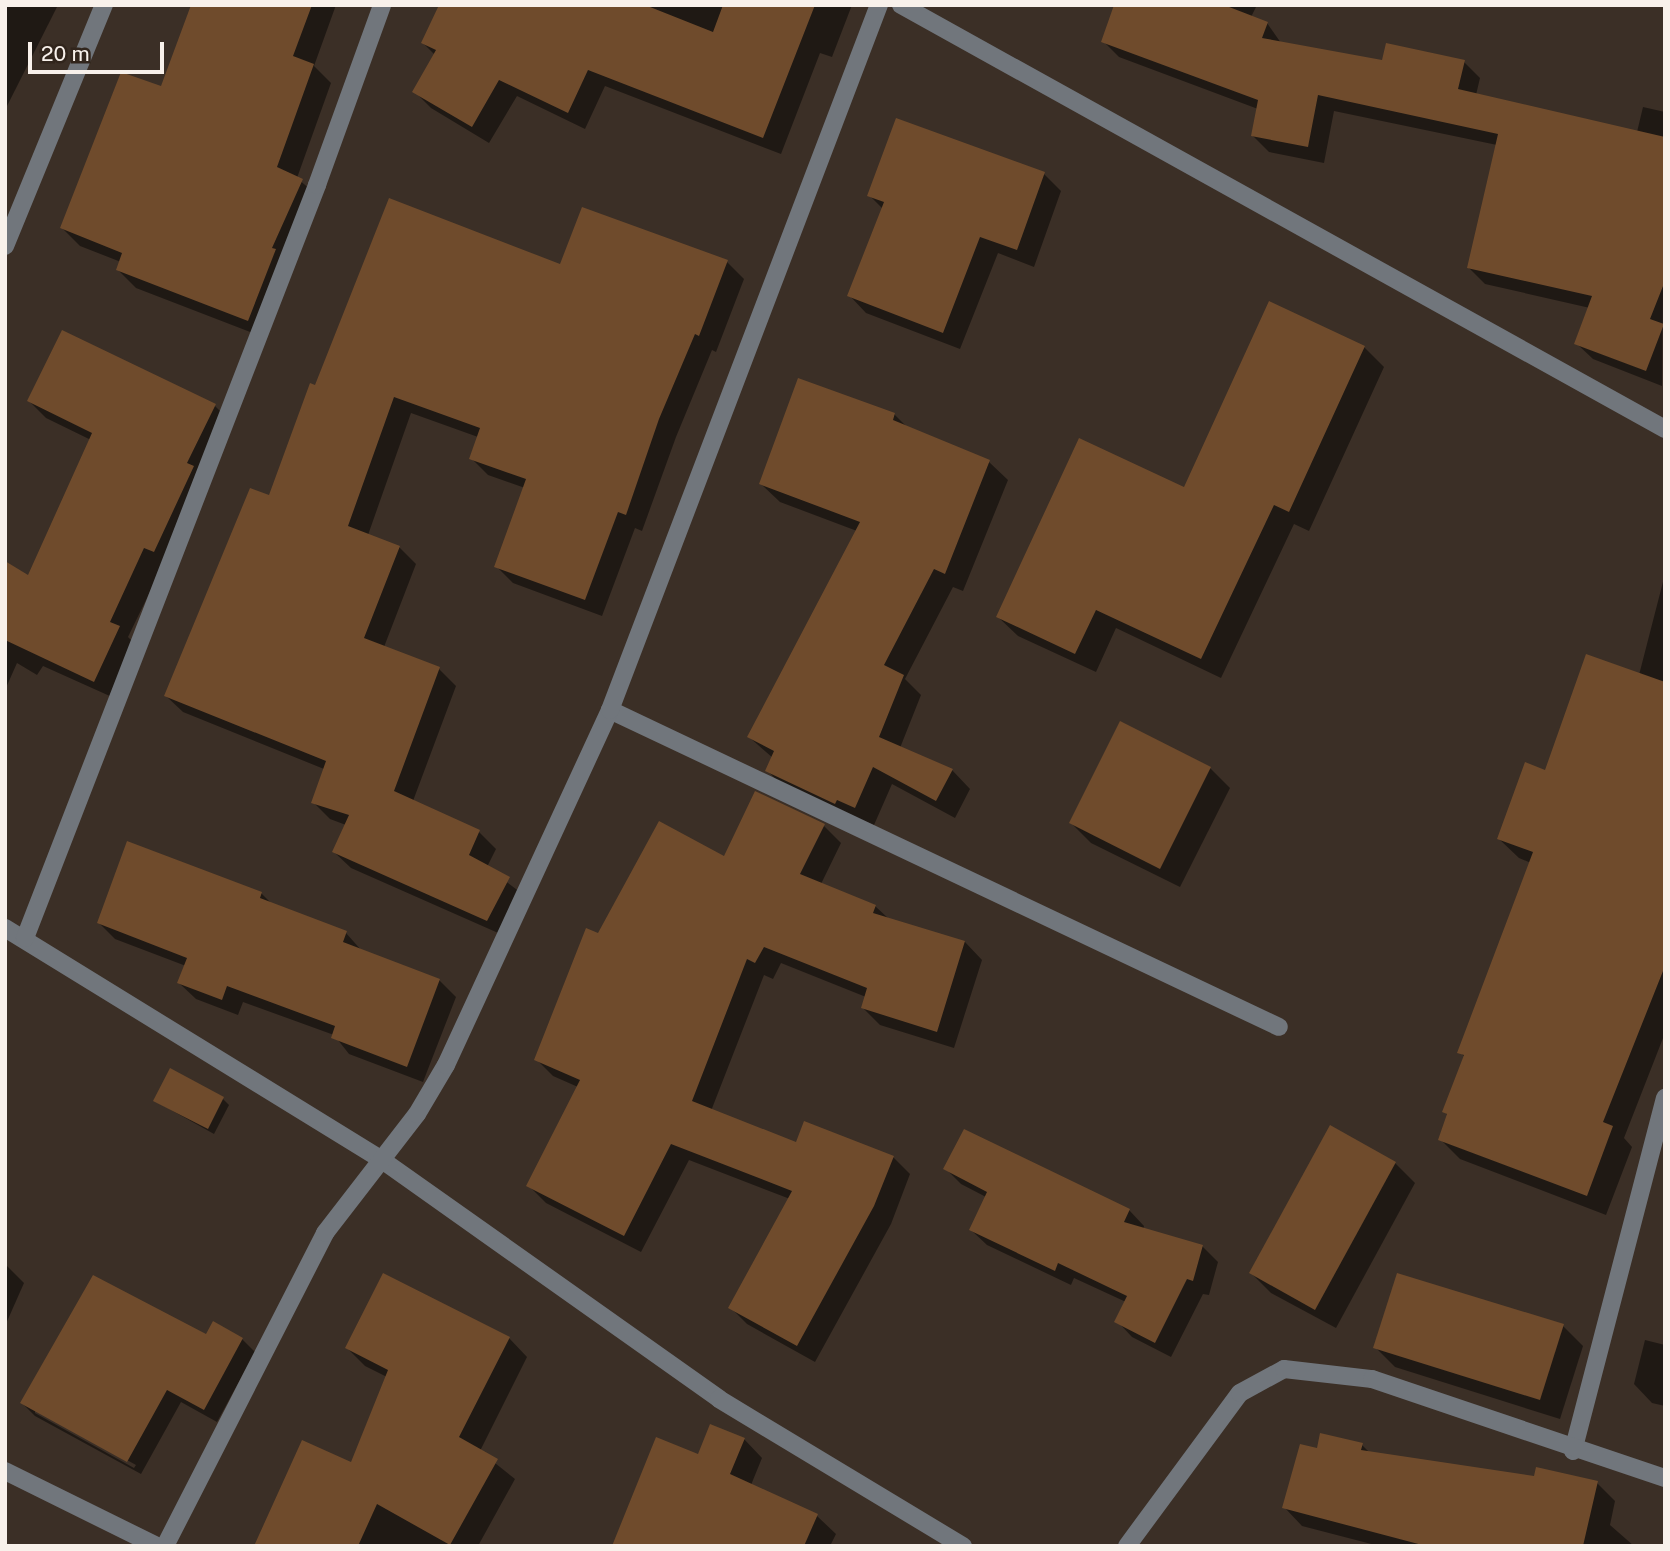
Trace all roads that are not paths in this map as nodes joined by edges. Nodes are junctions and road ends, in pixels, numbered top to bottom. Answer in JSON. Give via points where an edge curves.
{"nodes":[{"id":1,"x":104,"y":5,"type":"edge"},
{"id":2,"x":382,"y":5,"type":"edge"},
{"id":3,"x":879,"y":5,"type":"edge"},
{"id":4,"x":901,"y":5,"type":"edge"},
{"id":5,"x":5,"y":246,"type":"edge"},
{"id":6,"x":1665,"y":429,"type":"edge"},
{"id":7,"x":610,"y":710,"type":"junction"},
{"id":8,"x":5,"y":928,"type":"edge"},
{"id":9,"x":25,"y":938,"type":"junction"},
{"id":10,"x":1279,"y":1027,"type":"dead end"},
{"id":11,"x":1665,"y":1098,"type":"edge"},
{"id":12,"x":382,"y":1160,"type":"junction"},
{"id":13,"x":1573,"y":1451,"type":"junction"},
{"id":14,"x":5,"y":1471,"type":"edge"},
{"id":15,"x":1665,"y":1479,"type":"edge"},
{"id":16,"x":157,"y":1546,"type":"edge"},
{"id":17,"x":166,"y":1546,"type":"edge"},
{"id":18,"x":963,"y":1546,"type":"edge"},
{"id":19,"x":1127,"y":1546,"type":"edge"}],
"edges":[{"from":1,"to":5,"type":"street"},
{"from":2,"to":9,"type":"street","via":[[317,185]]},
{"from":3,"to":7,"type":"street"},
{"from":4,"to":6,"type":"street"},
{"from":7,"to":10,"type":"street"},
{"from":7,"to":12,"type":"street","via":[[446,1065]]},
{"from":8,"to":9,"type":"street"},
{"from":9,"to":12,"type":"street"},
{"from":11,"to":13,"type":"street"},
{"from":12,"to":17,"type":"street","via":[[325,1233]]},
{"from":12,"to":18,"type":"street","via":[[719,1399]]},
{"from":13,"to":15,"type":"street"},
{"from":13,"to":19,"type":"street","via":[[1372,1379],[1284,1369],[1240,1393]]},
{"from":14,"to":16,"type":"street"}]}
